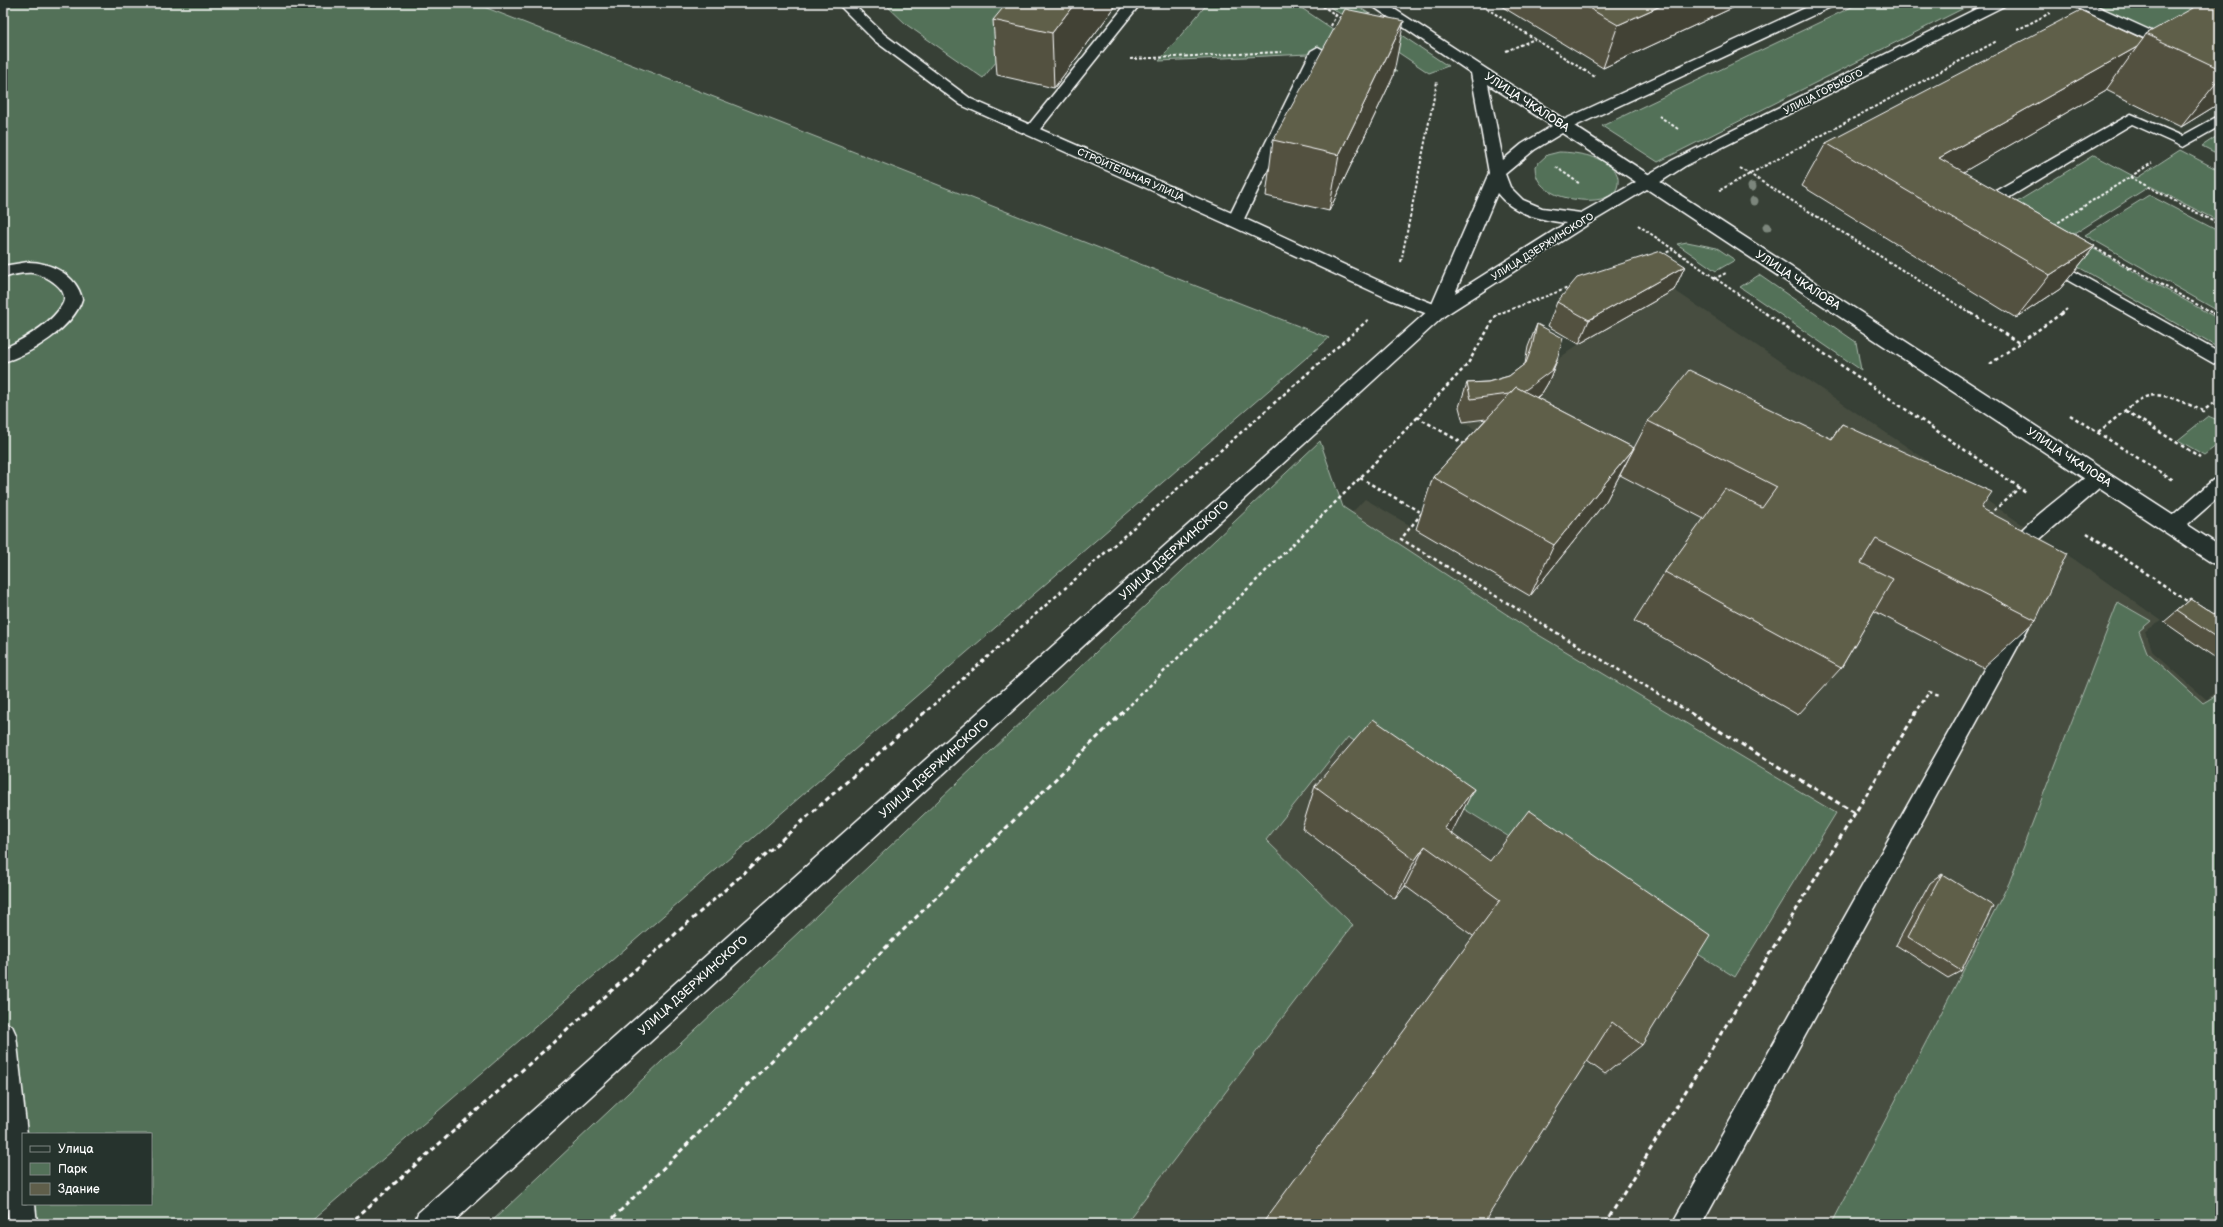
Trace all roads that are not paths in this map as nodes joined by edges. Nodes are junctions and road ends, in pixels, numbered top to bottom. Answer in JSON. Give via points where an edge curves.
{"nodes":[{"id":1,"x":844,"y":3,"type":"edge"},
{"id":2,"x":1134,"y":3,"type":"edge"},
{"id":3,"x":1375,"y":3,"type":"edge"},
{"id":4,"x":1828,"y":3,"type":"edge"},
{"id":5,"x":1999,"y":3,"type":"edge"},
{"id":6,"x":2079,"y":3,"type":"edge"},
{"id":7,"x":2178,"y":48,"type":"edge"},
{"id":8,"x":1318,"y":51,"type":"road end"},
{"id":9,"x":1478,"y":70,"type":"junction"},
{"id":10,"x":2220,"y":120,"type":"edge"},
{"id":11,"x":1563,"y":126,"type":"junction"},
{"id":12,"x":1032,"y":130,"type":"junction"},
{"id":13,"x":1497,"y":173,"type":"junction"},
{"id":14,"x":1648,"y":182,"type":"junction"},
{"id":15,"x":1584,"y":218,"type":"junction"},
{"id":16,"x":1235,"y":221,"type":"junction"},
{"id":17,"x":1980,"y":223,"type":"edge"},
{"id":18,"x":2035,"y":254,"type":"edge"},
{"id":19,"x":3,"y":272,"type":"edge"},
{"id":20,"x":1438,"y":312,"type":"junction"},
{"id":21,"x":3,"y":356,"type":"edge"},
{"id":22,"x":2220,"y":361,"type":"edge"},
{"id":23,"x":2099,"y":477,"type":"junction"},
{"id":24,"x":2220,"y":485,"type":"edge"},
{"id":25,"x":2173,"y":526,"type":"junction"},
{"id":26,"x":2220,"y":557,"type":"edge"},
{"id":27,"x":2007,"y":562,"type":"edge"},
{"id":28,"x":2033,"y":602,"type":"edge"},
{"id":29,"x":3,"y":1035,"type":"edge"},
{"id":30,"x":23,"y":1224,"type":"edge"},
{"id":31,"x":429,"y":1224,"type":"edge"},
{"id":32,"x":1686,"y":1224,"type":"edge"}],
"edges":[{"from":1,"to":12,"type":"main road","name":"СТРОИТЕЛЬНАЯ УЛИЦА","via":[[880,38],[966,102]]},
{"from":2,"to":12,"type":"lane"},
{"from":3,"to":9,"type":"main road","name":"УЛИЦА ЧКАЛОВА"},
{"from":4,"to":11,"type":"main road"},
{"from":5,"to":14,"type":"main road","name":"УЛИЦА ГОРЬКОГО","via":[[1709,148]]},
{"from":6,"to":7,"type":"lane"},
{"from":8,"to":16,"type":"lane"},
{"from":9,"to":11,"type":"main road","name":"УЛИЦА ЧКАЛОВА"},
{"from":9,"to":13,"type":"main road"},
{"from":10,"to":17,"type":"lane","via":[[2183,142],[2131,118],[1966,215]]},
{"from":11,"to":13,"type":"main road","name":"УЛИЦА ДЗЕРЖИНСКОГО","via":[[1528,147]]},
{"from":11,"to":14,"type":"main road","name":"УЛИЦА ЧКАЛОВА"},
{"from":12,"to":16,"type":"main road","name":"СТРОИТЕЛЬНАЯ УЛИЦА"},
{"from":13,"to":15,"type":"main road","via":[[1502,188],[1509,196],[1531,210],[1559,217]]},
{"from":13,"to":20,"type":"main road","name":"УЛИЦА ДЗЕРЖИНСКОГО"},
{"from":14,"to":15,"type":"main road","name":"УЛИЦА ДЗЕРЖИНСКОГО"},
{"from":14,"to":23,"type":"main road","name":"УЛИЦА ЧКАЛОВА"},
{"from":15,"to":20,"type":"main road","name":"УЛИЦА ДЗЕРЖИНСКОГО"},
{"from":16,"to":20,"type":"main road","name":"СТРОИТЕЛЬНАЯ УЛИЦА","via":[[1396,296]]},
{"from":18,"to":22,"type":"lane"},
{"from":19,"to":21,"type":"lane","via":[[18,268],[36,268],[49,272],[70,288],[74,297],[71,306],[50,331]]},
{"from":20,"to":31,"type":"main road","name":"УЛИЦА ДЗЕРЖИНСКОГО"},
{"from":23,"to":25,"type":"main road","name":"УЛИЦА ЧКАЛОВА"},
{"from":23,"to":27,"type":"lane","via":[[2057,513]]},
{"from":24,"to":25,"type":"lane"},
{"from":25,"to":26,"type":"main road","name":"УЛИЦА ЧКАЛОВА"},
{"from":28,"to":32,"type":"lane"},
{"from":29,"to":30,"type":"lane"}]}
